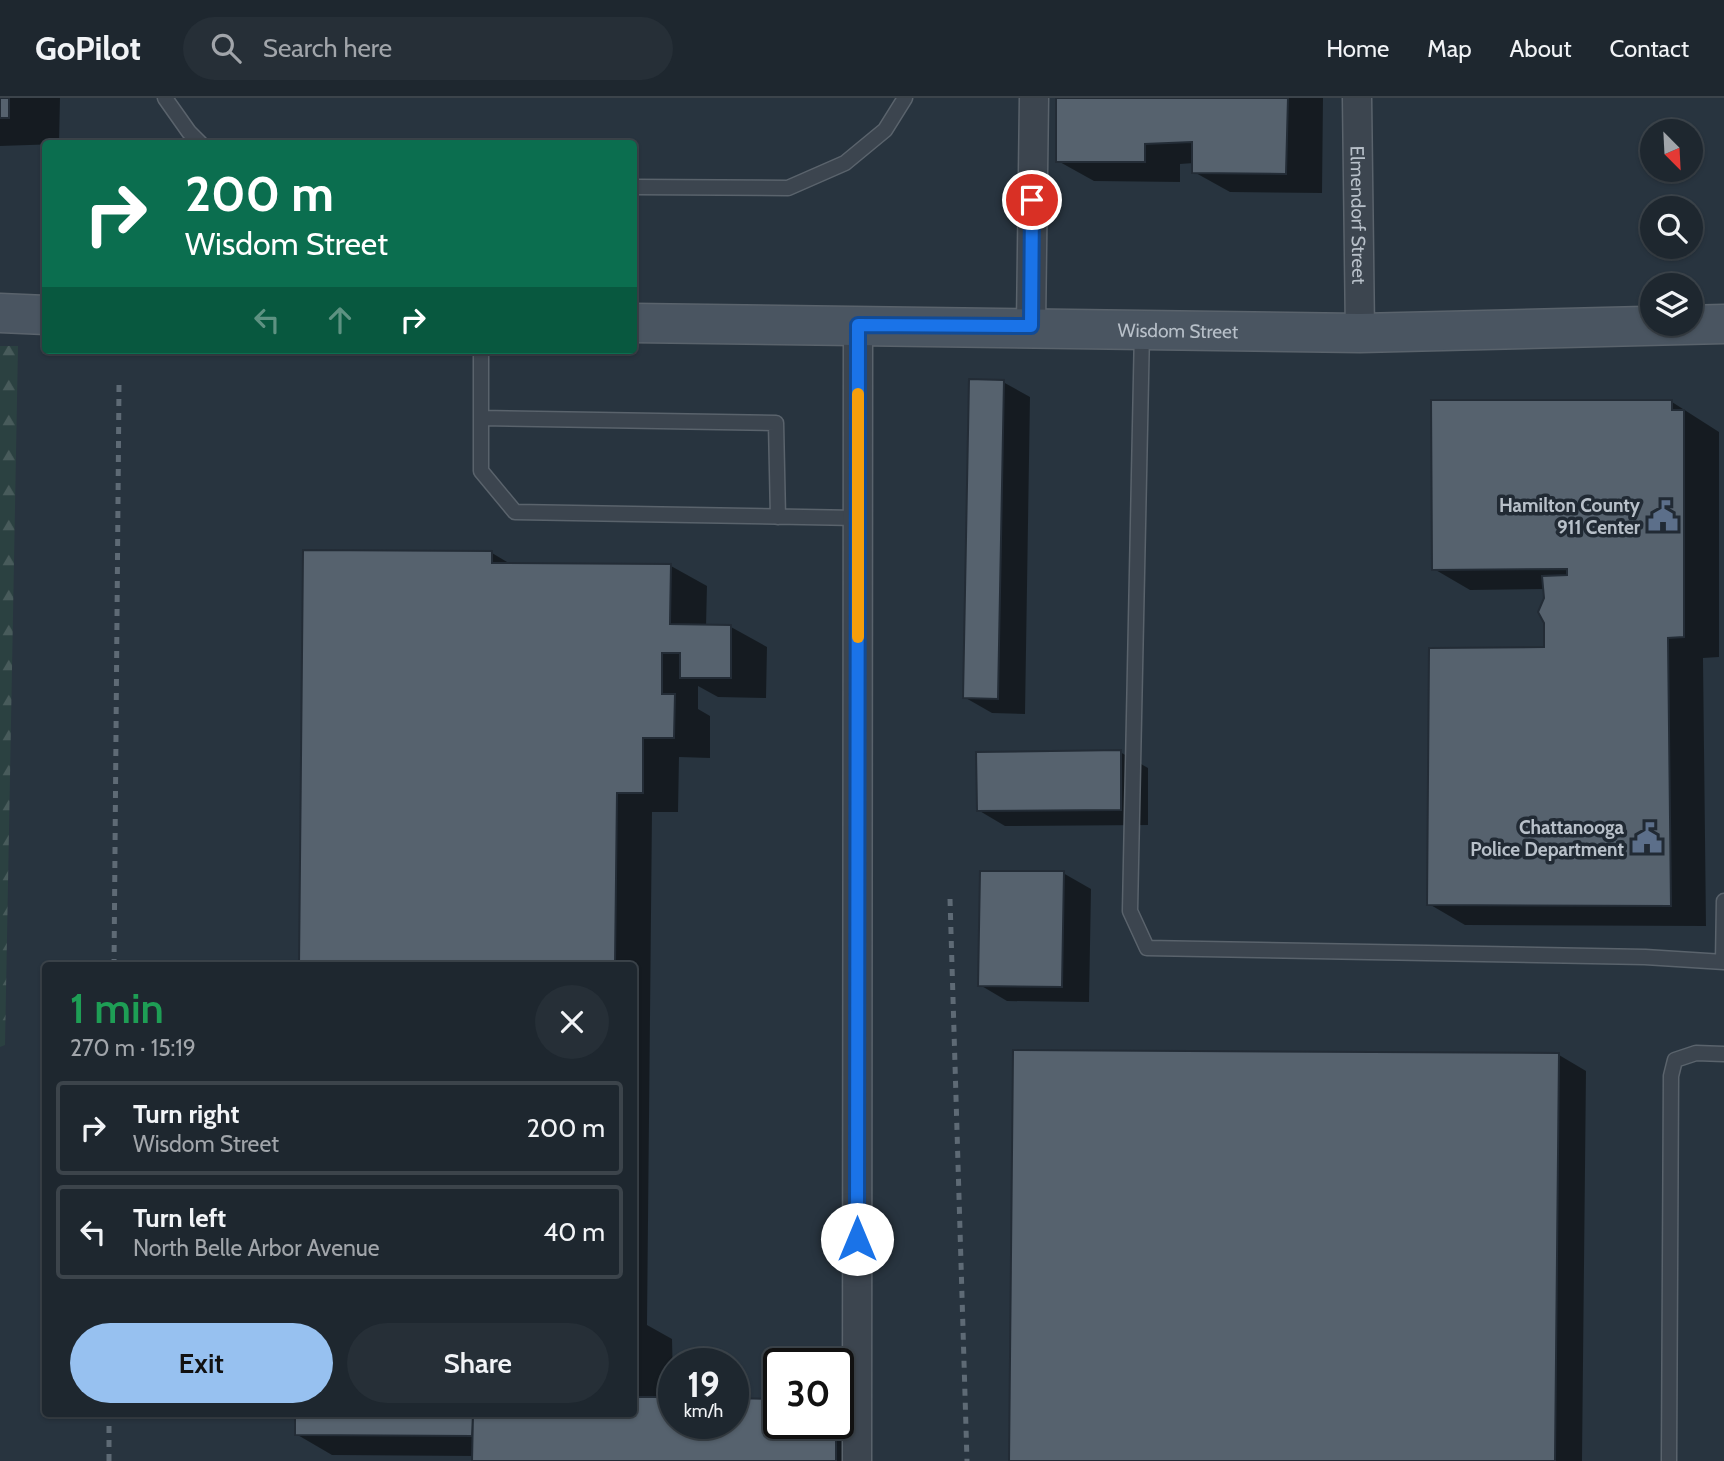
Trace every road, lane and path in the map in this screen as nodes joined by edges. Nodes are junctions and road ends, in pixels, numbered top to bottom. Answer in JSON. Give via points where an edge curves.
{"nodes":[{"id":1,"x":165,"y":98,"type":"edge"},
{"id":2,"x":905,"y":98,"type":"edge"},
{"id":3,"x":1034,"y":98,"type":"edge"},
{"id":4,"x":1357,"y":98,"type":"edge"},
{"id":5,"x":197,"y":140,"type":"edge"},
{"id":6,"x":637,"y":187,"type":"edge"},
{"id":7,"x":0,"y":313,"type":"edge"},
{"id":8,"x":42,"y":315,"type":"edge"},
{"id":9,"x":637,"y":323,"type":"edge"},
{"id":10,"x":1724,"y":324,"type":"edge"},
{"id":11,"x":858,"y":325,"type":"junction"},
{"id":12,"x":1031,"y":326,"type":"junction"},
{"id":13,"x":1142,"y":329,"type":"junction"},
{"id":14,"x":1360,"y":333,"type":"junction"},
{"id":15,"x":481,"y":354,"type":"edge"},
{"id":16,"x":481,"y":418,"type":"junction"},
{"id":17,"x":778,"y":517,"type":"junction"},
{"id":18,"x":858,"y":518,"type":"junction"},
{"id":19,"x":1724,"y":901,"type":"edge"},
{"id":20,"x":1724,"y":962,"type":"edge"},
{"id":21,"x":1724,"y":1054,"type":"edge"},
{"id":22,"x":857,"y":1461,"type":"edge"},
{"id":23,"x":1669,"y":1461,"type":"edge"}],
"edges":[{"from":1,"to":5,"type":"lane"},
{"from":2,"to":6,"type":"lane","via":[[884,130],[845,163],[788,188]]},
{"from":3,"to":12,"type":"street"},
{"from":4,"to":14,"type":"street","name":"Elmendorf Street"},
{"from":7,"to":8,"type":"street"},
{"from":9,"to":11,"type":"street","name":"Wisdom Street"},
{"from":10,"to":14,"type":"street","name":"Wisdom Street"},
{"from":11,"to":12,"type":"street","name":"Wisdom Street"},
{"from":11,"to":18,"type":"street"},
{"from":12,"to":13,"type":"street","name":"Wisdom Street"},
{"from":13,"to":14,"type":"street","name":"Wisdom Street"},
{"from":13,"to":20,"type":"lane","via":[[1130,911],[1147,948],[1631,956]]},
{"from":15,"to":16,"type":"lane"},
{"from":16,"to":17,"type":"lane","via":[[481,471],[515,512]]},
{"from":16,"to":17,"type":"lane","via":[[776,423]]},
{"from":17,"to":18,"type":"lane"},
{"from":18,"to":22,"type":"street"},
{"from":19,"to":20,"type":"lane"},
{"from":21,"to":23,"type":"lane","via":[[1696,1053],[1675,1060],[1671,1076]]}]}
